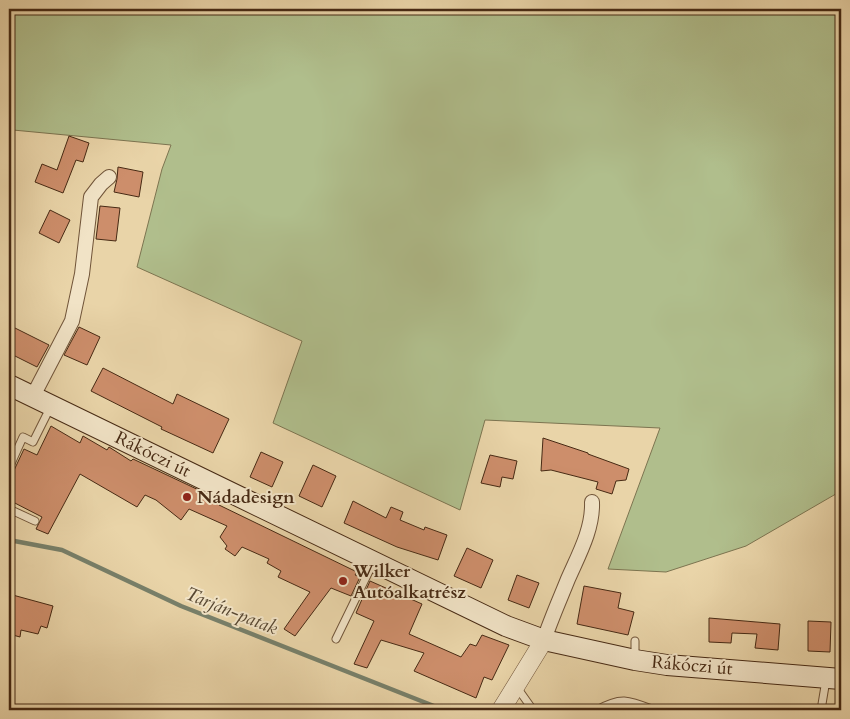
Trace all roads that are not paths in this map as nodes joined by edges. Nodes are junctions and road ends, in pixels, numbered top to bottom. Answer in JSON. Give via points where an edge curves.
{"nodes":[{"id":1,"x":110,"y":177,"type":"dead end"},
{"id":2,"x":11,"y":388,"type":"edge"},
{"id":3,"x":33,"y":396,"type":"junction"},
{"id":4,"x":52,"y":405,"type":"junction"},
{"id":5,"x":9,"y":468,"type":"edge"},
{"id":6,"x":592,"y":502,"type":"dead end"},
{"id":7,"x":9,"y":509,"type":"edge"},
{"id":8,"x":35,"y":521,"type":"dead end"},
{"id":9,"x":374,"y":562,"type":"junction"},
{"id":10,"x":336,"y":639,"type":"dead end"},
{"id":11,"x":544,"y":640,"type":"junction"},
{"id":12,"x":834,"y":678,"type":"edge"},
{"id":13,"x":516,"y":686,"type":"junction"},
{"id":14,"x":501,"y":710,"type":"edge"},
{"id":15,"x":534,"y":710,"type":"edge"},
{"id":16,"x":597,"y":710,"type":"edge"},
{"id":17,"x":654,"y":710,"type":"edge"},
{"id":18,"x":821,"y":710,"type":"edge"}],
"edges":[{"from":1,"to":3,"type":"street","via":[[91,197],[82,274],[72,321]]},
{"from":2,"to":3,"type":"main road","name":"Rákóczi út"},
{"from":3,"to":4,"type":"main road","name":"Rákóczi út"},
{"from":4,"to":5,"type":"lane","via":[[33,442],[23,437]]},
{"from":4,"to":9,"type":"main road","name":"Rákóczi út"},
{"from":6,"to":11,"type":"street","via":[[586,538]]},
{"from":7,"to":8,"type":"lane"},
{"from":9,"to":10,"type":"lane"},
{"from":9,"to":11,"type":"main road","name":"Rákóczi út","via":[[506,626]]},
{"from":11,"to":12,"type":"main road","name":"Rákóczi út","via":[[635,650],[667,665]]},
{"from":11,"to":13,"type":"street"},
{"from":12,"to":18,"type":"lane"},
{"from":13,"to":14,"type":"street"},
{"from":13,"to":15,"type":"lane"},
{"from":16,"to":17,"type":"lane","via":[[621,700]]}]}
